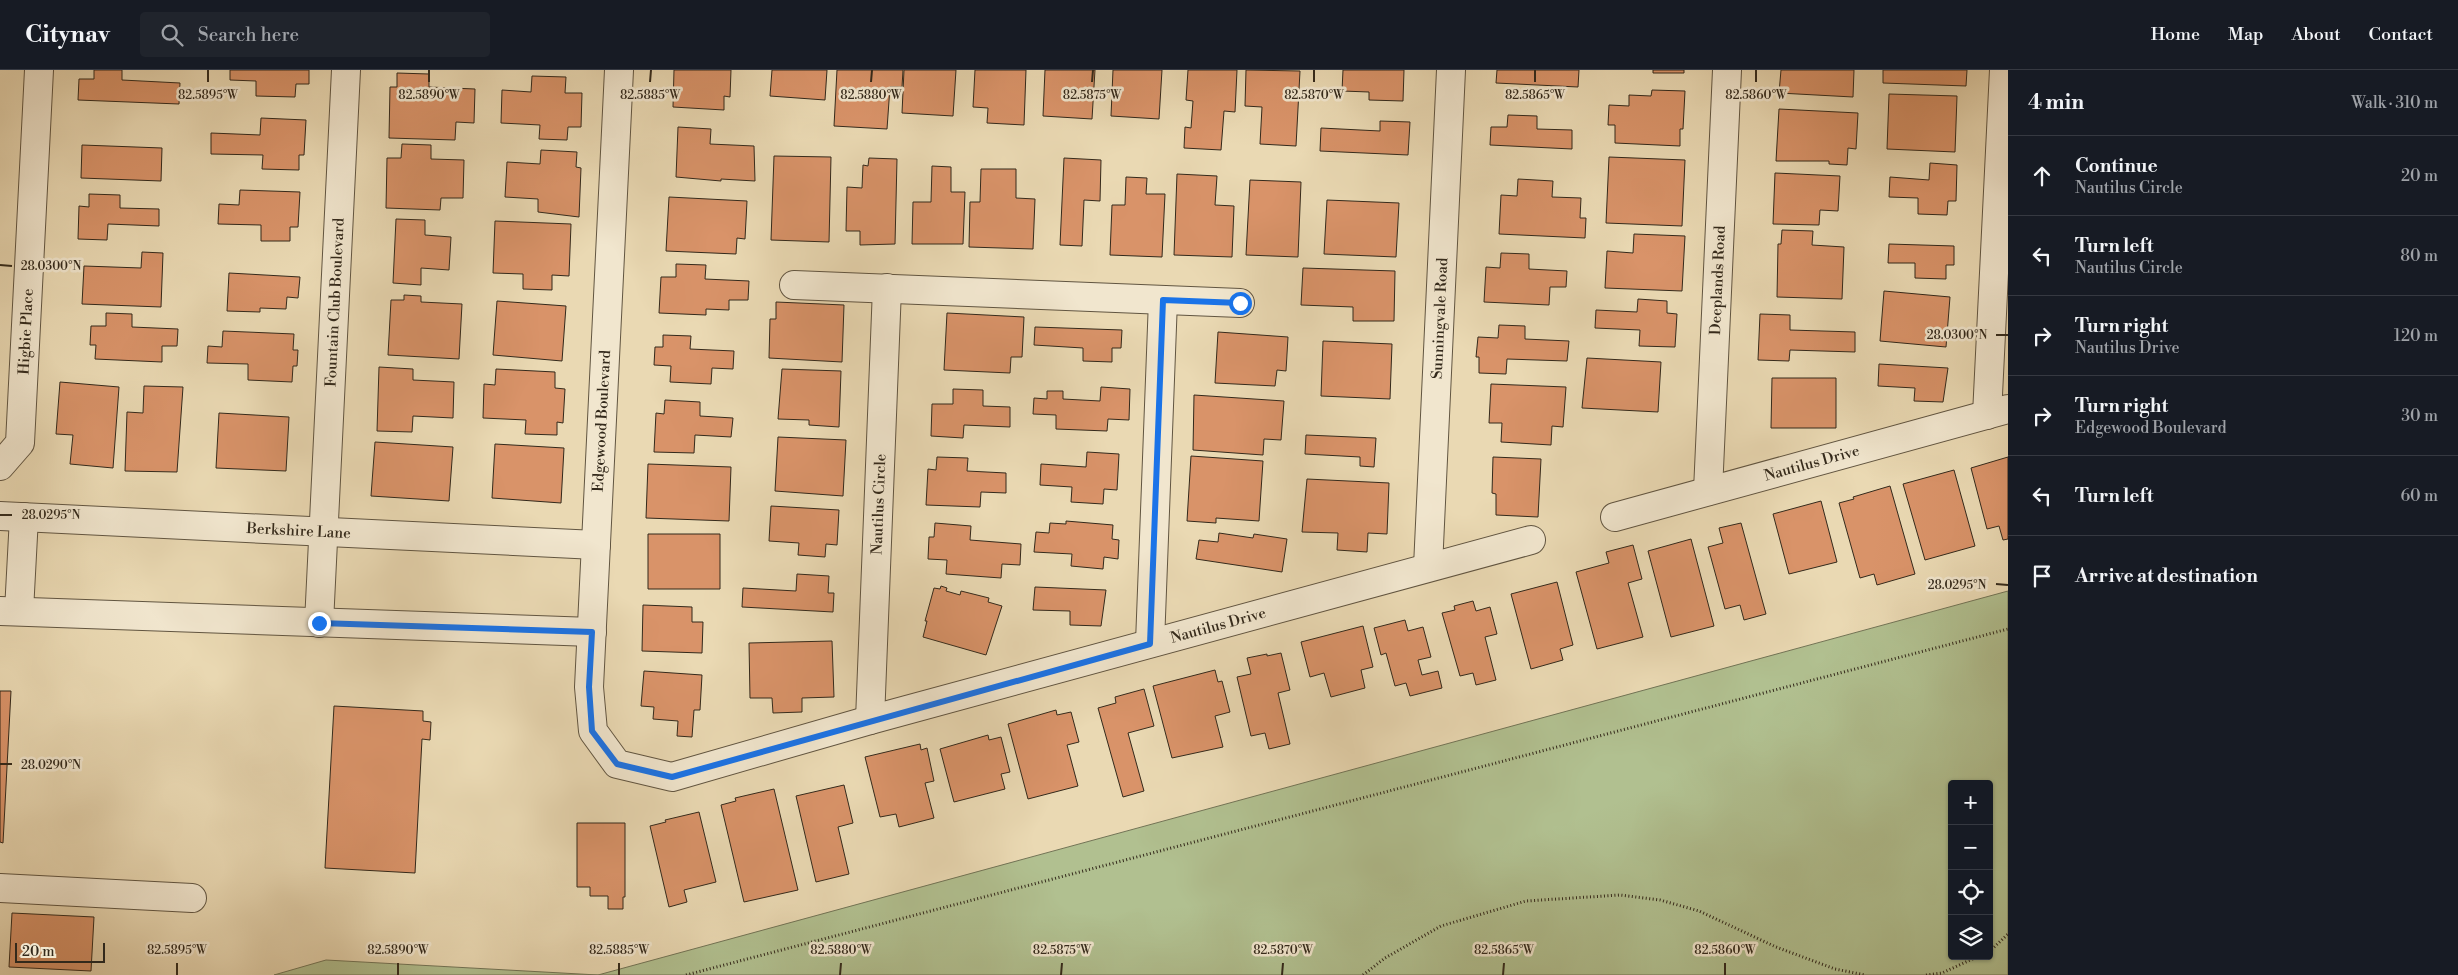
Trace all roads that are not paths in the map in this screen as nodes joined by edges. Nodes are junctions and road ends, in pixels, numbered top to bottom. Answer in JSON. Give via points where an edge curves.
{"nodes":[{"id":1,"x":38,"y":70,"type":"edge"},
{"id":2,"x":346,"y":70,"type":"edge"},
{"id":3,"x":619,"y":70,"type":"edge"},
{"id":4,"x":1451,"y":70,"type":"edge"},
{"id":5,"x":1727,"y":70,"type":"edge"},
{"id":6,"x":2004,"y":70,"type":"edge"},
{"id":7,"x":794,"y":285,"type":"dead end"},
{"id":8,"x":887,"y":288,"type":"junction"},
{"id":9,"x":1163,"y":300,"type":"junction"},
{"id":10,"x":1240,"y":303,"type":"dead end"},
{"id":11,"x":1998,"y":412,"type":"edge"},
{"id":12,"x":0,"y":466,"type":"edge"},
{"id":13,"x":1708,"y":491,"type":"junction"},
{"id":14,"x":12,"y":517,"type":"edge"},
{"id":15,"x":1616,"y":517,"type":"dead end"},
{"id":16,"x":323,"y":533,"type":"junction"},
{"id":17,"x":1531,"y":540,"type":"dead end"},
{"id":18,"x":596,"y":545,"type":"junction"},
{"id":19,"x":1428,"y":568,"type":"junction"},
{"id":20,"x":10,"y":611,"type":"edge"},
{"id":21,"x":319,"y":623,"type":"junction"},
{"id":22,"x":592,"y":632,"type":"junction"},
{"id":23,"x":1150,"y":644,"type":"junction"},
{"id":24,"x":870,"y":720,"type":"junction"},
{"id":25,"x":617,"y":764,"type":"joint"},
{"id":26,"x":0,"y":888,"type":"edge"},
{"id":27,"x":192,"y":898,"type":"dead end"}],
"edges":[{"from":1,"to":12,"type":"street","name":"Higbie Place","via":[[20,442]]},
{"from":2,"to":16,"type":"street","name":"Fountain Club Boulevard"},
{"from":3,"to":18,"type":"street","name":"Edgewood Boulevard"},
{"from":4,"to":19,"type":"street","name":"Sunningvale Road"},
{"from":5,"to":13,"type":"street","name":"Deeplands Road"},
{"from":6,"to":11,"type":"street"},
{"from":7,"to":8,"type":"street"},
{"from":8,"to":9,"type":"street"},
{"from":8,"to":24,"type":"street","name":"Nautilus Circle"},
{"from":9,"to":10,"type":"street"},
{"from":9,"to":23,"type":"street"},
{"from":11,"to":13,"type":"street","name":"Nautilus Drive"},
{"from":13,"to":15,"type":"street","name":"Nautilus Drive"},
{"from":14,"to":16,"type":"street","name":"Berkshire Lane"},
{"from":14,"to":20,"type":"street"},
{"from":16,"to":18,"type":"street","name":"Berkshire Lane"},
{"from":16,"to":21,"type":"street","name":"Fountain Club Boulevard"},
{"from":17,"to":19,"type":"street","name":"Nautilus Drive"},
{"from":18,"to":22,"type":"street","name":"Edgewood Boulevard"},
{"from":19,"to":23,"type":"street","name":"Nautilus Drive"},
{"from":20,"to":21,"type":"street"},
{"from":21,"to":22,"type":"street"},
{"from":22,"to":25,"type":"street","name":"Edgewood Boulevard","via":[[589,687],[592,731]]},
{"from":23,"to":24,"type":"street","name":"Nautilus Drive"},
{"from":24,"to":25,"type":"street","name":"Nautilus Drive","via":[[672,777]]},
{"from":26,"to":27,"type":"street"}]}
